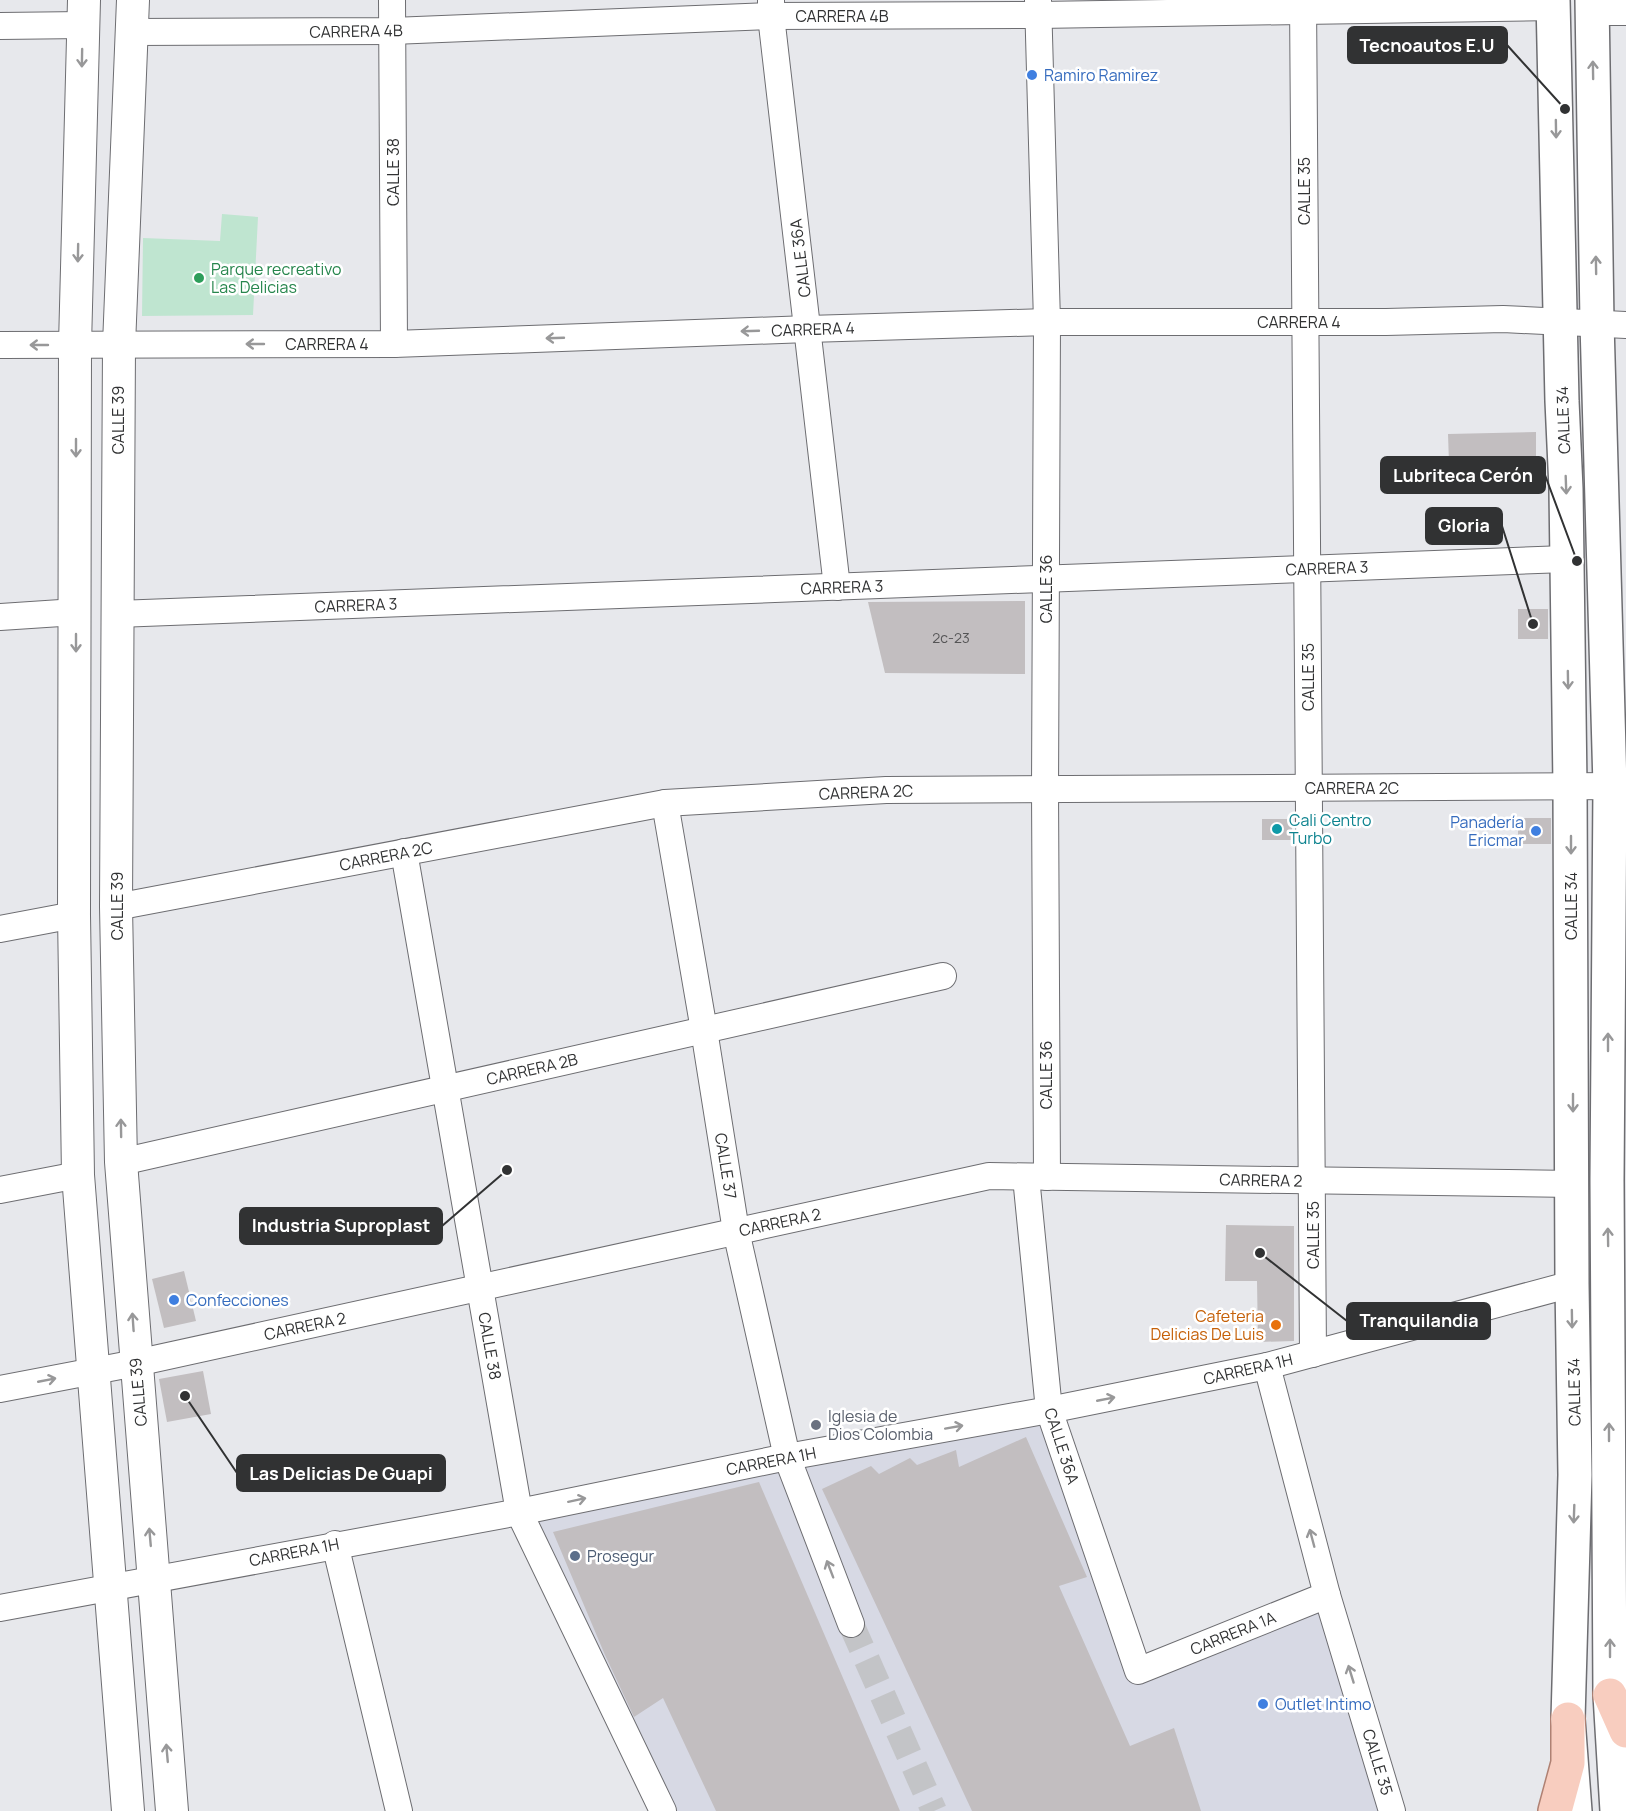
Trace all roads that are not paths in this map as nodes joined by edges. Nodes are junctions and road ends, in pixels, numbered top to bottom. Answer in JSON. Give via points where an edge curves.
{"nodes":[{"id":1,"x":133,"y":0,"type":"edge"},
{"id":2,"x":392,"y":0,"type":"edge"},
{"id":3,"x":1553,"y":4,"type":"edge"},
{"id":4,"x":1303,"y":6,"type":"edge"},
{"id":5,"x":1592,"y":6,"type":"edge"},
{"id":6,"x":1038,"y":7,"type":"edge"},
{"id":7,"x":771,"y":8,"type":"edge"},
{"id":8,"x":1626,"y":12,"type":"edge"},
{"id":9,"x":83,"y":13,"type":"edge"},
{"id":10,"x":0,"y":26,"type":"edge"},
{"id":11,"x":392,"y":31,"type":"junction"},
{"id":12,"x":131,"y":32,"type":"junction"},
{"id":13,"x":1305,"y":321,"type":"junction"},
{"id":14,"x":1561,"y":321,"type":"junction"},
{"id":15,"x":1047,"y":322,"type":"junction"},
{"id":16,"x":1611,"y":324,"type":"edge"},
{"id":17,"x":808,"y":329,"type":"junction"},
{"id":18,"x":394,"y":344,"type":"junction"},
{"id":19,"x":0,"y":345,"type":"edge"},
{"id":20,"x":75,"y":345,"type":"junction"},
{"id":21,"x":119,"y":345,"type":"junction"},
{"id":22,"x":1566,"y":559,"type":"junction"},
{"id":23,"x":1307,"y":569,"type":"junction"},
{"id":24,"x":1046,"y":579,"type":"junction"},
{"id":25,"x":837,"y":587,"type":"junction"},
{"id":26,"x":76,"y":612,"type":"junction"},
{"id":27,"x":117,"y":614,"type":"junction"},
{"id":28,"x":0,"y":617,"type":"edge"},
{"id":29,"x":1570,"y":786,"type":"junction"},
{"id":30,"x":1618,"y":786,"type":"edge"},
{"id":31,"x":1309,"y":788,"type":"junction"},
{"id":32,"x":1045,"y":790,"type":"junction"},
{"id":33,"x":665,"y":803,"type":"junction"},
{"id":34,"x":404,"y":852,"type":"junction"},
{"id":35,"x":116,"y":907,"type":"junction"},
{"id":36,"x":74,"y":915,"type":"junction"},
{"id":37,"x":0,"y":929,"type":"edge"},
{"id":38,"x":943,"y":976,"type":"dead end"},
{"id":39,"x":704,"y":1030,"type":"junction"},
{"id":40,"x":446,"y":1088,"type":"junction"},
{"id":41,"x":122,"y":1162,"type":"junction"},
{"id":42,"x":78,"y":1175,"type":"junction"},
{"id":43,"x":1036,"y":1177,"type":"junction"},
{"id":44,"x":1312,"y":1180,"type":"junction"},
{"id":45,"x":1617,"y":1180,"type":"edge"},
{"id":46,"x":1573,"y":1184,"type":"junction"},
{"id":47,"x":0,"y":1190,"type":"edge"},
{"id":48,"x":736,"y":1232,"type":"junction"},
{"id":49,"x":1572,"y":1284,"type":"junction"},
{"id":50,"x":481,"y":1287,"type":"junction"},
{"id":51,"x":1313,"y":1354,"type":"junction"},
{"id":52,"x":136,"y":1363,"type":"junction"},
{"id":53,"x":1267,"y":1366,"type":"junction"},
{"id":54,"x":94,"y":1371,"type":"junction"},
{"id":55,"x":0,"y":1389,"type":"edge"},
{"id":56,"x":1048,"y":1410,"type":"junction"},
{"id":57,"x":787,"y":1457,"type":"junction"},
{"id":58,"x":1618,"y":1480,"type":"edge"},
{"id":59,"x":519,"y":1512,"type":"junction"},
{"id":60,"x":335,"y":1544,"type":"junction"},
{"id":61,"x":153,"y":1580,"type":"junction"},
{"id":62,"x":112,"y":1587,"type":"junction"},
{"id":63,"x":1327,"y":1594,"type":"junction"},
{"id":64,"x":0,"y":1608,"type":"edge"},
{"id":65,"x":850,"y":1624,"type":"tunnel mouth"},
{"id":66,"x":1138,"y":1671,"type":"joint"},
{"id":67,"x":1610,"y":1695,"type":"junction"},
{"id":68,"x":1568,"y":1719,"type":"junction"},
{"id":69,"x":1626,"y":1731,"type":"edge"},
{"id":70,"x":128,"y":1811,"type":"edge"},
{"id":71,"x":172,"y":1811,"type":"edge"},
{"id":72,"x":399,"y":1811,"type":"edge"},
{"id":73,"x":663,"y":1811,"type":"edge"},
{"id":74,"x":1392,"y":1811,"type":"edge"},
{"id":75,"x":1555,"y":1811,"type":"edge"},
{"id":76,"x":1575,"y":1811,"type":"edge"},
{"id":77,"x":1617,"y":1811,"type":"edge"}],
"edges":[{"from":1,"to":12,"type":"street","name":"CALLE 39"},
{"from":2,"to":11,"type":"street","name":"CALLE 38"},
{"from":3,"to":4,"type":"street","name":"CARRERA 4B"},
{"from":3,"to":14,"type":"main road","name":"CALLE 34","one_way":true},
{"from":4,"to":6,"type":"street","name":"CARRERA 4B"},
{"from":4,"to":13,"type":"street","name":"CALLE 35"},
{"from":5,"to":8,"type":"street"},
{"from":16,"to":5,"type":"main road","one_way":true},
{"from":6,"to":7,"type":"street","name":"CARRERA 4B"},
{"from":6,"to":15,"type":"street","name":"CALLE 36"},
{"from":7,"to":11,"type":"street","name":"CARRERA 4B"},
{"from":7,"to":17,"type":"street","name":"CALLE 36A"},
{"from":9,"to":10,"type":"street"},
{"from":9,"to":20,"type":"street","one_way":true},
{"from":11,"to":12,"type":"street","name":"CARRERA 4B"},
{"from":11,"to":18,"type":"street","name":"CALLE 38"},
{"from":12,"to":21,"type":"street","name":"CALLE 39"},
{"from":13,"to":14,"type":"street","name":"CARRERA 4"},
{"from":13,"to":15,"type":"street","name":"CARRERA 4"},
{"from":13,"to":23,"type":"street","name":"CALLE 35"},
{"from":14,"to":16,"type":"street","name":"CARRERA 4"},
{"from":14,"to":22,"type":"main road","name":"CALLE 34","one_way":true},
{"from":15,"to":17,"type":"street","name":"CARRERA 4"},
{"from":15,"to":24,"type":"street","name":"CALLE 36"},
{"from":16,"to":30,"type":"main road"},
{"from":17,"to":18,"type":"street","name":"CARRERA 4","one_way":true},
{"from":17,"to":25,"type":"street","name":"CALLE 36A"},
{"from":18,"to":21,"type":"street","name":"CARRERA 4","one_way":true},
{"from":20,"to":19,"type":"street","name":"CARRERA 4","one_way":true},
{"from":20,"to":21,"type":"street","name":"CARRERA 4"},
{"from":20,"to":26,"type":"street","one_way":true},
{"from":21,"to":27,"type":"street","name":"CALLE 39"},
{"from":22,"to":23,"type":"street","name":"CARRERA 3"},
{"from":22,"to":29,"type":"main road","name":"CALLE 34","one_way":true},
{"from":23,"to":24,"type":"street","name":"CARRERA 3"},
{"from":23,"to":31,"type":"street","name":"CALLE 35"},
{"from":24,"to":25,"type":"street","name":"CARRERA 3"},
{"from":24,"to":32,"type":"street","name":"CALLE 36"},
{"from":25,"to":27,"type":"street","name":"CARRERA 3"},
{"from":26,"to":28,"type":"street"},
{"from":26,"to":36,"type":"street","one_way":true},
{"from":27,"to":35,"type":"street","name":"CALLE 39"},
{"from":29,"to":30,"type":"street","name":"CARRERA 2C"},
{"from":29,"to":31,"type":"street","name":"CARRERA 2C"},
{"from":29,"to":46,"type":"main road","name":"CALLE 34","one_way":true},
{"from":45,"to":30,"type":"main road","one_way":true},
{"from":31,"to":32,"type":"street","name":"CARRERA 2C"},
{"from":31,"to":44,"type":"street","name":"CALLE 35"},
{"from":32,"to":33,"type":"street","name":"CARRERA 2C","via":[[886,790]]},
{"from":32,"to":43,"type":"street","name":"CALLE 36"},
{"from":33,"to":34,"type":"street","name":"CARRERA 2C"},
{"from":33,"to":39,"type":"street","name":"CALLE 37"},
{"from":34,"to":35,"type":"street","name":"CARRERA 2C"},
{"from":34,"to":40,"type":"street","name":"CALLE 38"},
{"from":41,"to":35,"type":"street","name":"CALLE 39","one_way":true},
{"from":36,"to":37,"type":"street"},
{"from":36,"to":42,"type":"street"},
{"from":38,"to":39,"type":"street","name":"CARRERA 2B"},
{"from":39,"to":40,"type":"street","name":"CARRERA 2B"},
{"from":39,"to":48,"type":"street","name":"CALLE 37"},
{"from":40,"to":41,"type":"street","name":"CARRERA 2B"},
{"from":40,"to":50,"type":"street","name":"CALLE 38"},
{"from":52,"to":41,"type":"street","name":"CALLE 39","one_way":true},
{"from":42,"to":47,"type":"street"},
{"from":42,"to":54,"type":"street"},
{"from":43,"to":44,"type":"street","name":"CARRERA 2"},
{"from":43,"to":48,"type":"street","name":"CARRERA 2","via":[[989,1176]]},
{"from":43,"to":56,"type":"street","name":"CALLE 36A"},
{"from":44,"to":46,"type":"street","name":"CARRERA 2"},
{"from":44,"to":51,"type":"street","name":"CALLE 35"},
{"from":58,"to":45,"type":"main road","one_way":true},
{"from":46,"to":49,"type":"main road","name":"CALLE 34"},
{"from":48,"to":50,"type":"street","name":"CARRERA 2"},
{"from":48,"to":57,"type":"street","name":"CALLE 37"},
{"from":49,"to":51,"type":"street","name":"CARRERA 1H"},
{"from":49,"to":68,"type":"main road","name":"CALLE 34","one_way":true,"via":[[1575,1475]]},
{"from":50,"to":52,"type":"street","name":"CARRERA 2"},
{"from":50,"to":59,"type":"street","name":"CALLE 38"},
{"from":51,"to":53,"type":"street","name":"CARRERA 1H"},
{"from":52,"to":54,"type":"street","name":"CARRERA 2"},
{"from":61,"to":52,"type":"street","name":"CALLE 39","one_way":true},
{"from":56,"to":53,"type":"street","name":"CARRERA 1H","one_way":true},
{"from":63,"to":53,"type":"street","name":"CALLE 35","one_way":true},
{"from":55,"to":54,"type":"street","name":"CARRERA 2","one_way":true},
{"from":54,"to":62,"type":"street"},
{"from":57,"to":56,"type":"street","name":"CARRERA 1H","one_way":true},
{"from":56,"to":66,"type":"street","name":"CALLE 36A"},
{"from":59,"to":57,"type":"street","name":"CARRERA 1H","one_way":true},
{"from":65,"to":57,"type":"street","name":"CALLE 37","one_way":true},
{"from":67,"to":58,"type":"main road","one_way":true},
{"from":59,"to":60,"type":"street","name":"CARRERA 1H"},
{"from":59,"to":73,"type":"street","name":"CALLE 38"},
{"from":60,"to":61,"type":"street","name":"CARRERA 1H"},
{"from":60,"to":72,"type":"street"},
{"from":61,"to":62,"type":"street","name":"CARRERA 1H"},
{"from":71,"to":61,"type":"street","name":"CALLE 39","one_way":true},
{"from":62,"to":64,"type":"street","name":"CARRERA 1H"},
{"from":62,"to":70,"type":"street"},
{"from":63,"to":66,"type":"street","name":"CARRERA 1A"},
{"from":74,"to":63,"type":"street","name":"CALLE 35","one_way":true},
{"from":67,"to":69,"type":"main road"},
{"from":67,"to":77,"type":"main road"},
{"from":68,"to":75,"type":"main road","via":[[1568,1763]]},
{"from":68,"to":76,"type":"main road","name":"CALLE 34"}]}
